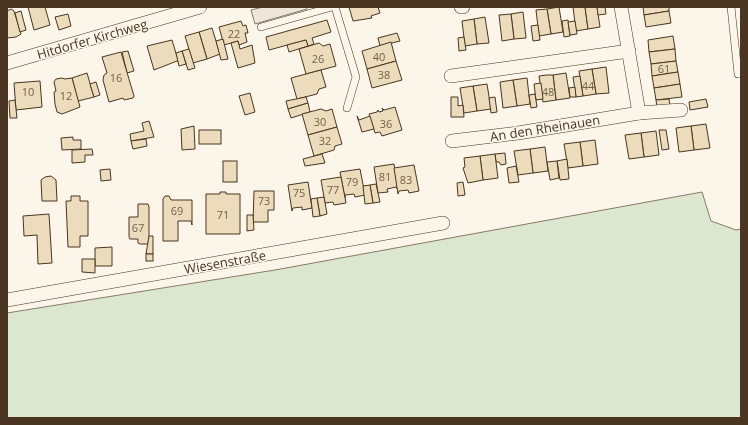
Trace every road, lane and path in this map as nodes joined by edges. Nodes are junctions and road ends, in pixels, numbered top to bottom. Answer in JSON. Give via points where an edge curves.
{"nodes":[{"id":1,"x":200,"y":7,"type":"edge"},
{"id":2,"x":332,"y":7,"type":"edge"},
{"id":3,"x":335,"y":7,"type":"edge"},
{"id":4,"x":621,"y":7,"type":"edge"},
{"id":5,"x":731,"y":7,"type":"edge"},
{"id":6,"x":261,"y":27,"type":"dead end"},
{"id":7,"x":629,"y":51,"type":"junction"},
{"id":8,"x":7,"y":63,"type":"edge"},
{"id":9,"x":738,"y":74,"type":"dead end"},
{"id":10,"x":451,"y":76,"type":"dead end"},
{"id":11,"x":348,"y":108,"type":"dead end"},
{"id":12,"x":681,"y":110,"type":"dead end"},
{"id":13,"x":639,"y":113,"type":"junction"},
{"id":14,"x":452,"y":141,"type":"dead end"},
{"id":15,"x":444,"y":223,"type":"dead end"},
{"id":16,"x":7,"y":300,"type":"edge"}],
"edges":[{"from":1,"to":8,"type":"street","name":"Hitdorfer Kirchweg"},
{"from":2,"to":6,"type":"lane"},
{"from":3,"to":11,"type":"lane","via":[[356,77]]},
{"from":4,"to":7,"type":"street"},
{"from":5,"to":9,"type":"lane"},
{"from":7,"to":10,"type":"street"},
{"from":7,"to":13,"type":"street"},
{"from":12,"to":13,"type":"street","name":"An den Rheinauen"},
{"from":13,"to":14,"type":"street","name":"An den Rheinauen"},
{"from":15,"to":16,"type":"street","name":"Wiesenstraße"}]}
